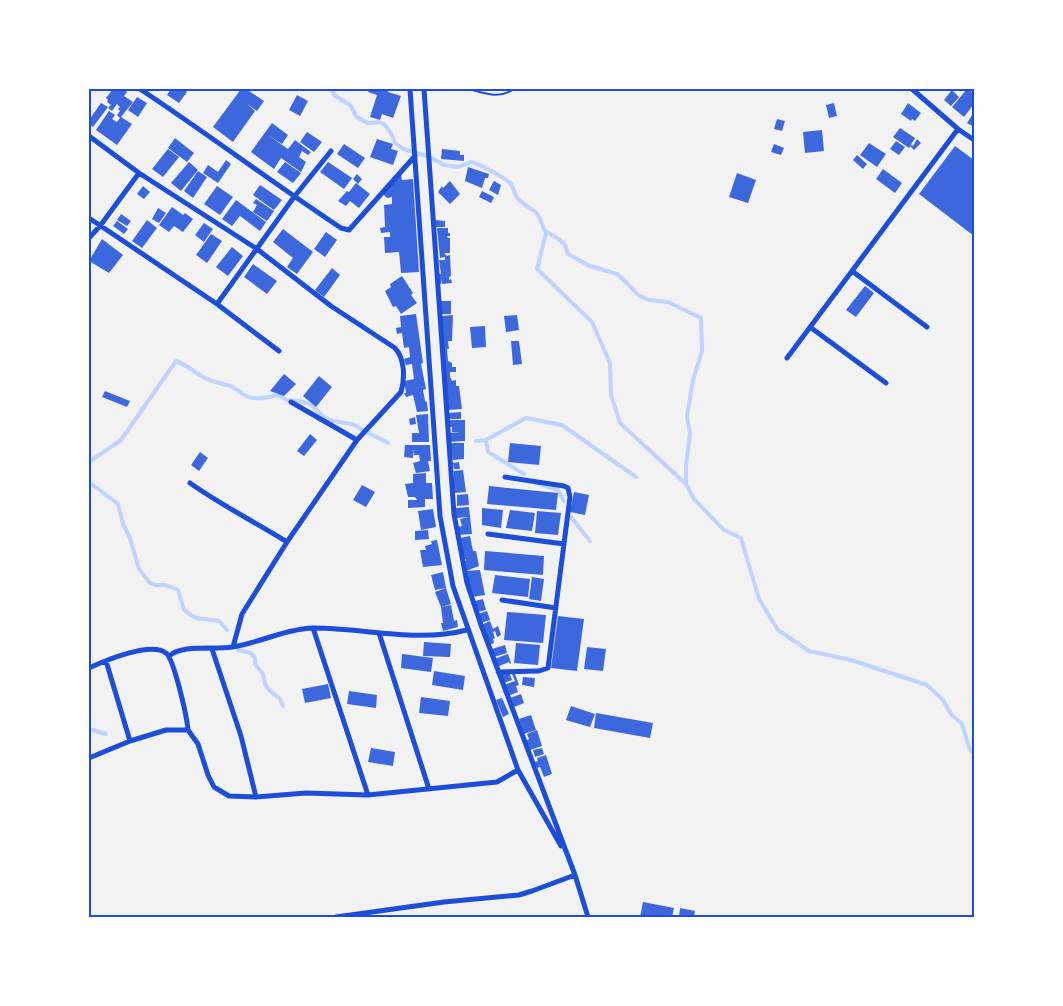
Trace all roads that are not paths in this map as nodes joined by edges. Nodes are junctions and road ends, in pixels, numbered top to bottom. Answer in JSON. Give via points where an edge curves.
{"nodes":[{"id":1,"x":140,"y":89,"type":"edge"},
{"id":2,"x":410,"y":89,"type":"edge"},
{"id":3,"x":424,"y":89,"type":"edge"},
{"id":4,"x":912,"y":89,"type":"edge"},
{"id":5,"x":958,"y":129,"type":"junction"},
{"id":6,"x":89,"y":136,"type":"edge"},
{"id":7,"x":974,"y":140,"type":"edge"},
{"id":8,"x":331,"y":151,"type":"dead end"},
{"id":9,"x":415,"y":156,"type":"junction"},
{"id":10,"x":139,"y":172,"type":"junction"},
{"id":11,"x":294,"y":197,"type":"junction"},
{"id":12,"x":89,"y":218,"type":"edge"},
{"id":13,"x":100,"y":226,"type":"junction"},
{"id":14,"x":89,"y":238,"type":"edge"},
{"id":15,"x":257,"y":249,"type":"junction"},
{"id":16,"x":852,"y":271,"type":"junction"},
{"id":17,"x":217,"y":304,"type":"junction"},
{"id":18,"x":810,"y":327,"type":"junction"},
{"id":19,"x":927,"y":327,"type":"dead end"},
{"id":20,"x":280,"y":351,"type":"dead end"},
{"id":21,"x":787,"y":358,"type":"dead end"},
{"id":22,"x":886,"y":383,"type":"dead end"},
{"id":23,"x":291,"y":402,"type":"dead end"},
{"id":24,"x":357,"y":440,"type":"junction"},
{"id":25,"x":505,"y":477,"type":"dead end"},
{"id":26,"x":190,"y":483,"type":"dead end"},
{"id":27,"x":488,"y":534,"type":"dead end"},
{"id":28,"x":287,"y":542,"type":"junction"},
{"id":29,"x":564,"y":544,"type":"junction"},
{"id":30,"x":502,"y":600,"type":"dead end"},
{"id":31,"x":556,"y":608,"type":"junction"},
{"id":32,"x":313,"y":628,"type":"junction"},
{"id":33,"x":467,"y":630,"type":"junction"},
{"id":34,"x":379,"y":633,"type":"junction"},
{"id":35,"x":233,"y":647,"type":"junction"},
{"id":36,"x":212,"y":649,"type":"junction"},
{"id":37,"x":169,"y":656,"type":"junction"},
{"id":38,"x":106,"y":661,"type":"junction"},
{"id":39,"x":89,"y":668,"type":"edge"},
{"id":40,"x":498,"y":672,"type":"junction"},
{"id":41,"x":188,"y":730,"type":"junction"},
{"id":42,"x":130,"y":741,"type":"junction"},
{"id":43,"x":89,"y":758,"type":"edge"},
{"id":44,"x":518,"y":770,"type":"junction"},
{"id":45,"x":429,"y":789,"type":"junction"},
{"id":46,"x":368,"y":795,"type":"junction"},
{"id":47,"x":256,"y":796,"type":"junction"},
{"id":48,"x":569,"y":861,"type":"junction"},
{"id":49,"x":575,"y":875,"type":"junction"},
{"id":50,"x":336,"y":917,"type":"edge"},
{"id":51,"x":588,"y":917,"type":"edge"}],
"edges":[{"from":1,"to":11,"type":"street"},
{"from":2,"to":9,"type":"street"},
{"from":3,"to":40,"type":"street","via":[[454,514],[467,583]]},
{"from":4,"to":5,"type":"street"},
{"from":5,"to":7,"type":"street"},
{"from":5,"to":16,"type":"street"},
{"from":6,"to":10,"type":"street"},
{"from":8,"to":11,"type":"street"},
{"from":9,"to":11,"type":"street","via":[[349,230]]},
{"from":9,"to":33,"type":"street","via":[[440,516],[452,586]]},
{"from":10,"to":13,"type":"street"},
{"from":10,"to":15,"type":"street"},
{"from":11,"to":15,"type":"street"},
{"from":12,"to":13,"type":"street"},
{"from":13,"to":14,"type":"street"},
{"from":13,"to":17,"type":"street"},
{"from":15,"to":17,"type":"street"},
{"from":15,"to":24,"type":"street","via":[[330,306],[400,353],[403,372],[401,392]]},
{"from":16,"to":18,"type":"street"},
{"from":16,"to":19,"type":"street"},
{"from":17,"to":20,"type":"street"},
{"from":18,"to":21,"type":"street"},
{"from":18,"to":22,"type":"street"},
{"from":23,"to":24,"type":"street"},
{"from":24,"to":28,"type":"street"},
{"from":25,"to":29,"type":"street","via":[[568,488],[570,497]]},
{"from":26,"to":28,"type":"street"},
{"from":27,"to":29,"type":"street"},
{"from":28,"to":35,"type":"street","via":[[242,614]]},
{"from":29,"to":31,"type":"street"},
{"from":30,"to":31,"type":"street"},
{"from":31,"to":40,"type":"street","via":[[548,668]]},
{"from":32,"to":34,"type":"street"},
{"from":32,"to":35,"type":"street","via":[[272,635]]},
{"from":32,"to":46,"type":"street"},
{"from":33,"to":34,"type":"street","via":[[418,636]]},
{"from":33,"to":44,"type":"street"},
{"from":34,"to":45,"type":"street"},
{"from":35,"to":36,"type":"street"},
{"from":36,"to":37,"type":"street","via":[[178,650]]},
{"from":36,"to":47,"type":"street","via":[[241,736]]},
{"from":37,"to":38,"type":"street","via":[[149,649]]},
{"from":37,"to":41,"type":"street"},
{"from":38,"to":39,"type":"street"},
{"from":38,"to":42,"type":"street"},
{"from":40,"to":48,"type":"street"},
{"from":41,"to":42,"type":"street","via":[[166,730]]},
{"from":41,"to":47,"type":"street","via":[[198,744],[214,787],[229,796]]},
{"from":42,"to":43,"type":"street"},
{"from":44,"to":45,"type":"street","via":[[497,782]]},
{"from":44,"to":48,"type":"street"},
{"from":45,"to":46,"type":"street"},
{"from":46,"to":47,"type":"street","via":[[306,793]]},
{"from":48,"to":49,"type":"street"},
{"from":49,"to":50,"type":"street","via":[[519,895]]},
{"from":49,"to":51,"type":"street"}]}
